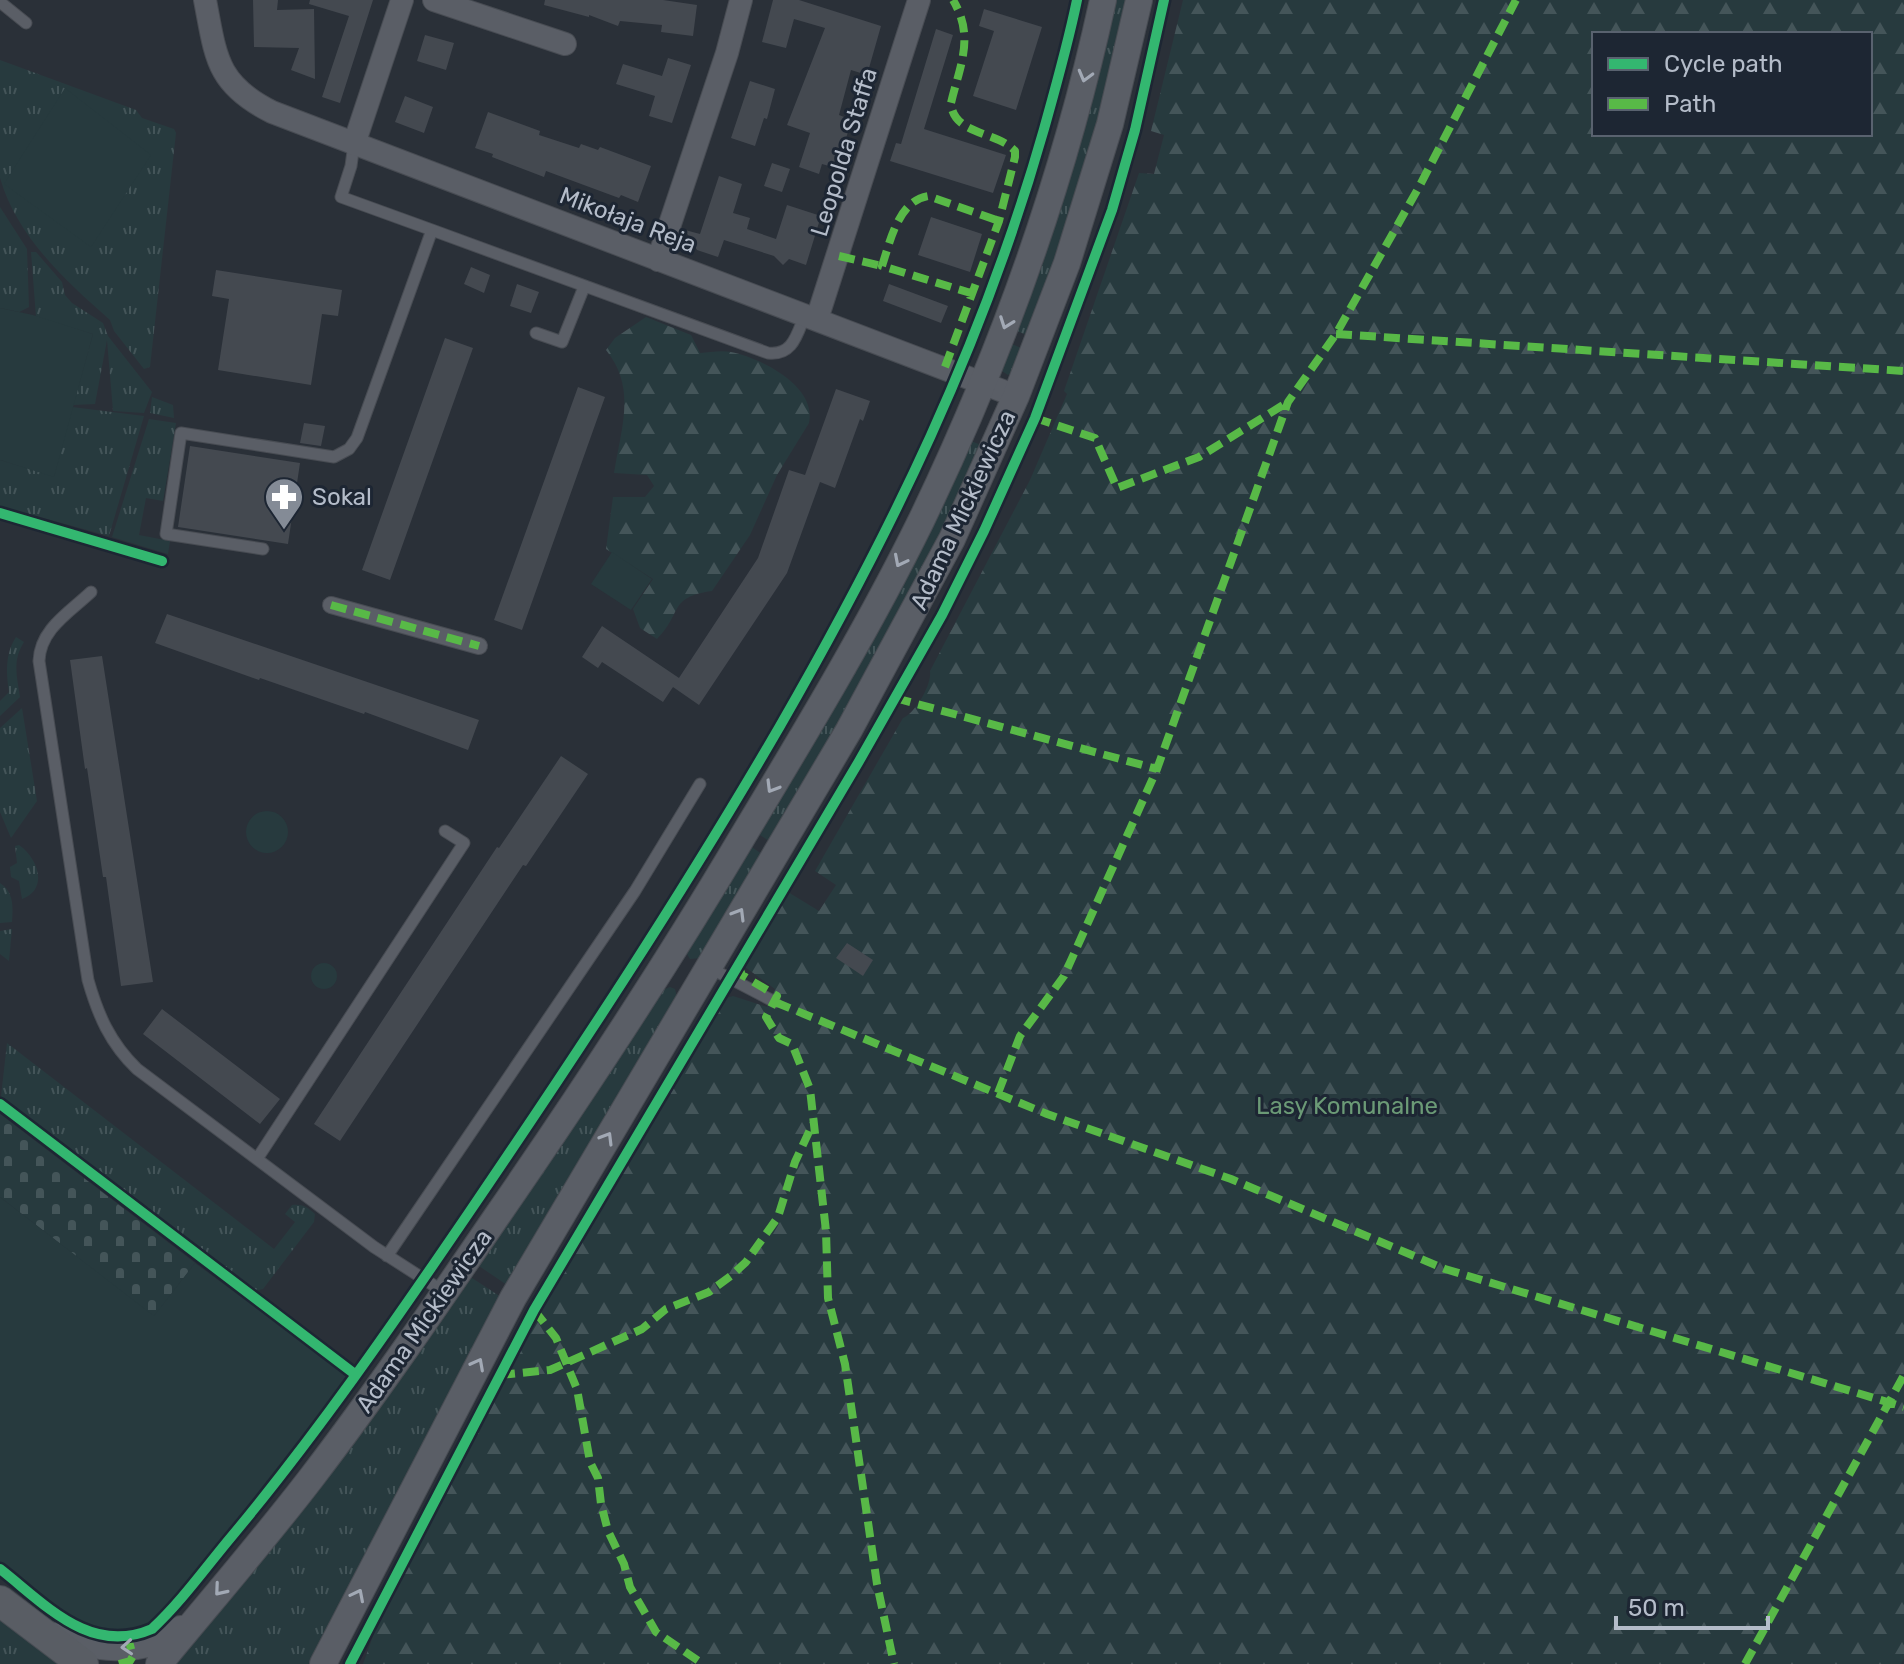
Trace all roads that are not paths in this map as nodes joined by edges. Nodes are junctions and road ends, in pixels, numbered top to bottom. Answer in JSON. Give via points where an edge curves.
{"nodes":[{"id":1,"x":205,"y":0,"type":"edge"},
{"id":2,"x":402,"y":0,"type":"edge"},
{"id":3,"x":434,"y":0,"type":"edge"},
{"id":4,"x":741,"y":0,"type":"edge"},
{"id":5,"x":919,"y":0,"type":"edge"},
{"id":6,"x":1103,"y":0,"type":"edge"},
{"id":7,"x":1139,"y":0,"type":"edge"},
{"id":8,"x":0,"y":2,"type":"edge"},
{"id":9,"x":26,"y":23,"type":"dead end"},
{"id":10,"x":565,"y":44,"type":"dead end"},
{"id":11,"x":354,"y":144,"type":"junction"},
{"id":12,"x":432,"y":230,"type":"junction"},
{"id":13,"x":658,"y":260,"type":"junction"},
{"id":14,"x":584,"y":287,"type":"junction"},
{"id":15,"x":811,"y":317,"type":"junction"},
{"id":16,"x":536,"y":333,"type":"dead end"},
{"id":17,"x":982,"y":383,"type":"junction"},
{"id":18,"x":1016,"y":396,"type":"junction"},
{"id":19,"x":263,"y":549,"type":"dead end"},
{"id":20,"x":91,"y":592,"type":"dead end"},
{"id":21,"x":331,"y":605,"type":"dead end"},
{"id":22,"x":479,"y":646,"type":"dead end"},
{"id":23,"x":700,"y":784,"type":"dead end"},
{"id":24,"x":445,"y":831,"type":"dead end"},
{"id":25,"x":668,"y":962,"type":"junction"},
{"id":26,"x":703,"y":975,"type":"junction"},
{"id":27,"x":775,"y":1002,"type":"dead end"},
{"id":28,"x":257,"y":1159,"type":"junction"},
{"id":29,"x":387,"y":1256,"type":"junction"},
{"id":30,"x":445,"y":1292,"type":"junction"},
{"id":31,"x":0,"y":1601,"type":"edge"},
{"id":32,"x":197,"y":1618,"type":"junction"},
{"id":33,"x":42,"y":1633,"type":"junction"},
{"id":34,"x":83,"y":1664,"type":"edge"},
{"id":35,"x":159,"y":1664,"type":"edge"},
{"id":36,"x":323,"y":1664,"type":"edge"}],
"edges":[{"from":1,"to":11,"type":"street","name":"Mikołaja Reja","via":[[220,66],[241,94]]},
{"from":2,"to":11,"type":"street"},
{"from":3,"to":10,"type":"street"},
{"from":4,"to":13,"type":"street"},
{"from":5,"to":15,"type":"street","name":"Leopolda Staffa"},
{"from":6,"to":17,"type":"street","name":"Adama Mickiewicza","one_way":true,"via":[[1035,245]]},
{"from":7,"to":18,"type":"street","name":"Adama Mickiewicza","via":[[1092,187]]},
{"from":8,"to":9,"type":"lane"},
{"from":11,"to":12,"type":"lane","via":[[341,197]]},
{"from":11,"to":13,"type":"street","name":"Mikołaja Reja"},
{"from":12,"to":14,"type":"lane"},
{"from":12,"to":19,"type":"lane","via":[[357,438],[344,453],[334,457],[181,433],[166,534]]},
{"from":13,"to":15,"type":"street","name":"Mikołaja Reja"},
{"from":14,"to":15,"type":"lane","via":[[768,353],[790,347]]},
{"from":14,"to":16,"type":"lane","via":[[562,342]]},
{"from":15,"to":17,"type":"street","name":"Mikołaja Reja"},
{"from":17,"to":18,"type":"street","name":"Mikołaja Reja"},
{"from":17,"to":25,"type":"street","name":"Adama Mickiewicza","one_way":true,"via":[[872,616]]},
{"from":26,"to":18,"type":"street","name":"Adama Mickiewicza","one_way":true,"via":[[901,638]]},
{"from":20,"to":28,"type":"lane","via":[[48,631],[39,661],[94,1000],[109,1036],[126,1058]]},
{"from":21,"to":22,"type":"street"},
{"from":23,"to":29,"type":"lane","via":[[635,891]]},
{"from":24,"to":28,"type":"lane","via":[[464,843]]},
{"from":25,"to":26,"type":"street"},
{"from":25,"to":30,"type":"street","name":"Adama Mickiewicza"},
{"from":26,"to":27,"type":"lane"},
{"from":36,"to":26,"type":"street","name":"Adama Mickiewicza","one_way":true,"via":[[513,1298]]},
{"from":28,"to":29,"type":"lane"},
{"from":29,"to":30,"type":"lane"},
{"from":30,"to":32,"type":"street","name":"Adama Mickiewicza","one_way":true,"via":[[310,1479]]},
{"from":31,"to":33,"type":"main road"},
{"from":32,"to":33,"type":"street","one_way":true,"via":[[170,1636],[131,1648],[92,1646]]},
{"from":32,"to":35,"type":"street","name":"Adama Mickiewicza"},
{"from":33,"to":34,"type":"main road"}]}
